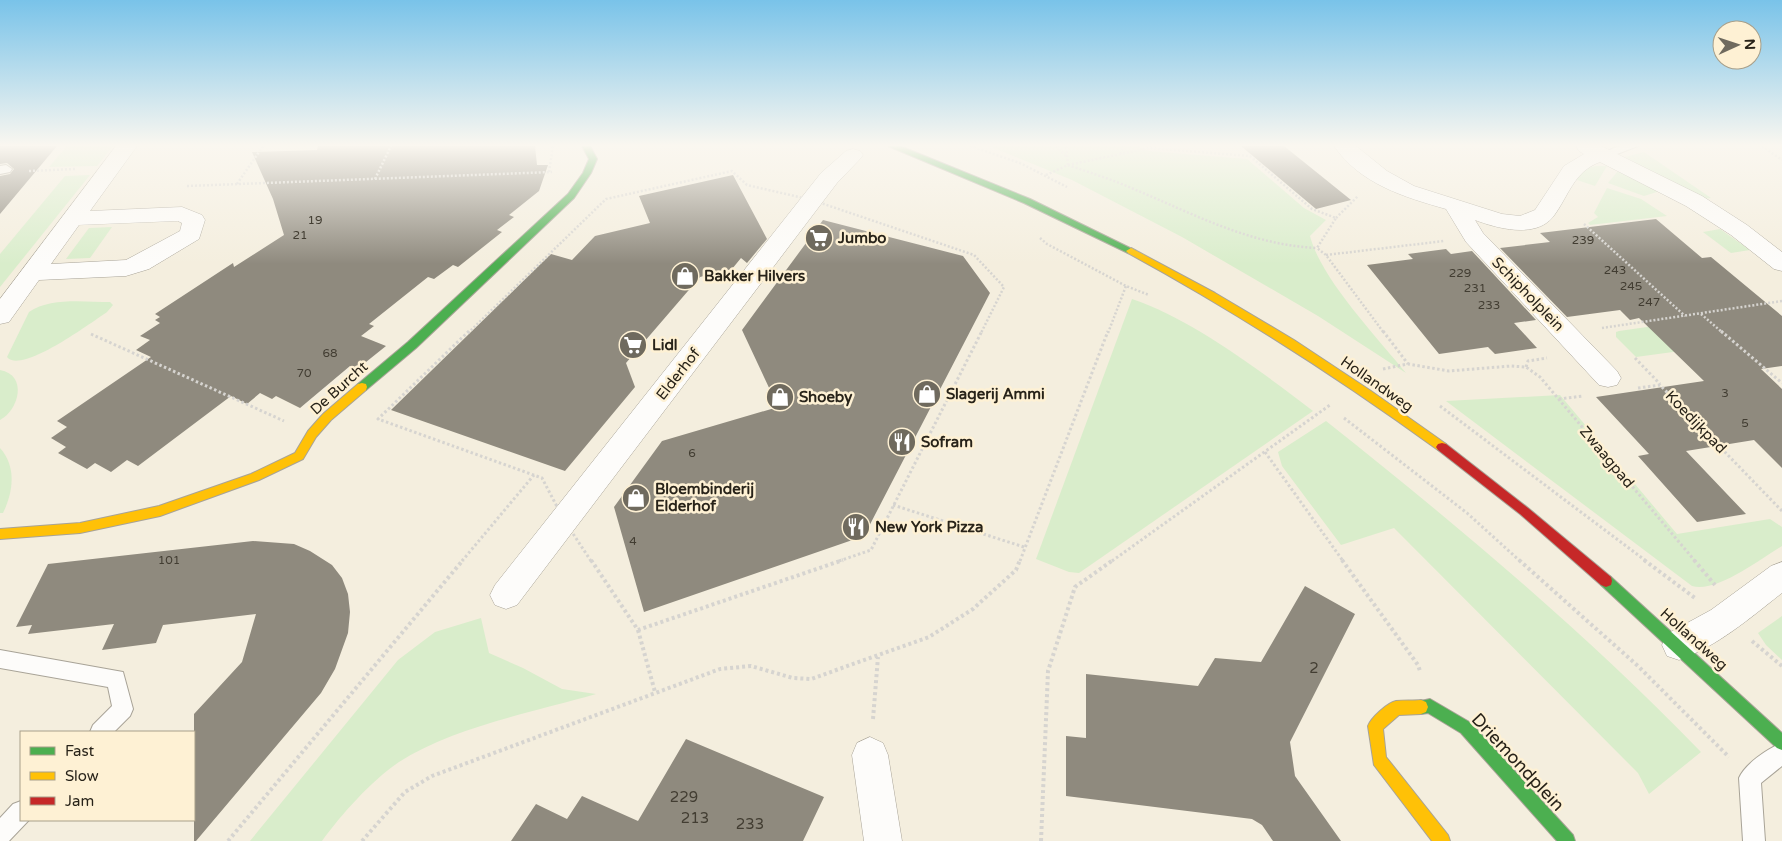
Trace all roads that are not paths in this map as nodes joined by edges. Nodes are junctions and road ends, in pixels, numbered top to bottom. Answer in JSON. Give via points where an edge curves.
{"nodes":[{"id":1,"x":97,"y":185,"type":"edge"},
{"id":2,"x":578,"y":185,"type":"edge"},
{"id":3,"x":823,"y":185,"type":"edge"},
{"id":4,"x":992,"y":185,"type":"edge"},
{"id":5,"x":1397,"y":185,"type":"edge"},
{"id":6,"x":1561,"y":185,"type":"edge"},
{"id":7,"x":1662,"y":185,"type":"edge"},
{"id":8,"x":1454,"y":204,"type":"junction"},
{"id":9,"x":72,"y":219,"type":"junction"},
{"id":10,"x":1782,"y":264,"type":"edge"},
{"id":11,"x":31,"y":273,"type":"junction"},
{"id":12,"x":0,"y":316,"type":"edge"},
{"id":13,"x":1608,"y":378,"type":"dead end"},
{"id":14,"x":0,"y":534,"type":"edge"},
{"id":15,"x":1782,"y":575,"type":"edge"},
{"id":16,"x":506,"y":595,"type":"dead end"},
{"id":17,"x":1679,"y":645,"type":"junction"},
{"id":18,"x":0,"y":659,"type":"edge"},
{"id":19,"x":101,"y":731,"type":"edge"},
{"id":20,"x":1782,"y":743,"type":"edge"},
{"id":21,"x":1782,"y":753,"type":"edge"},
{"id":22,"x":870,"y":755,"type":"road end"},
{"id":23,"x":20,"y":813,"type":"edge"},
{"id":24,"x":0,"y":834,"type":"edge"},
{"id":25,"x":882,"y":841,"type":"edge"},
{"id":26,"x":1442,"y":841,"type":"edge"},
{"id":27,"x":1567,"y":841,"type":"edge"},
{"id":28,"x":1754,"y":841,"type":"edge"}],
"edges":[{"from":1,"to":9,"type":"street"},
{"from":2,"to":14,"type":"street","name":"De Burcht","via":[[571,196],[412,346],[327,417],[299,456],[255,477],[160,511],[80,528]]},
{"from":3,"to":16,"type":"street","name":"Elderhof"},
{"from":4,"to":17,"type":"street","name":"Hollandweg","via":[[1105,237],[1244,314],[1357,387],[1485,480]]},
{"from":5,"to":8,"type":"street","via":[[1416,195]]},
{"from":6,"to":8,"type":"street","via":[[1542,215],[1532,220],[1513,222],[1489,218]]},
{"from":7,"to":10,"type":"street","via":[[1739,230]]},
{"from":8,"to":13,"type":"street","name":"Schipholplein","via":[[1474,237]]},
{"from":9,"to":11,"type":"street"},
{"from":9,"to":11,"type":"street","via":[[182,214],[194,220],[191,234],[141,264],[126,268]]},
{"from":11,"to":12,"type":"street"},
{"from":15,"to":17,"type":"street","via":[[1736,610]]},
{"from":17,"to":20,"type":"street","name":"Hollandweg"},
{"from":18,"to":19,"type":"lane","via":[[116,679],[123,709]]},
{"from":21,"to":28,"type":"lane","via":[[1750,778]]},
{"from":22,"to":25,"type":"street"},
{"from":23,"to":24,"type":"lane"},
{"from":26,"to":27,"type":"street","name":"Driemondplein","via":[[1379,760],[1375,726],[1396,708],[1430,706],[1466,728]]}]}
